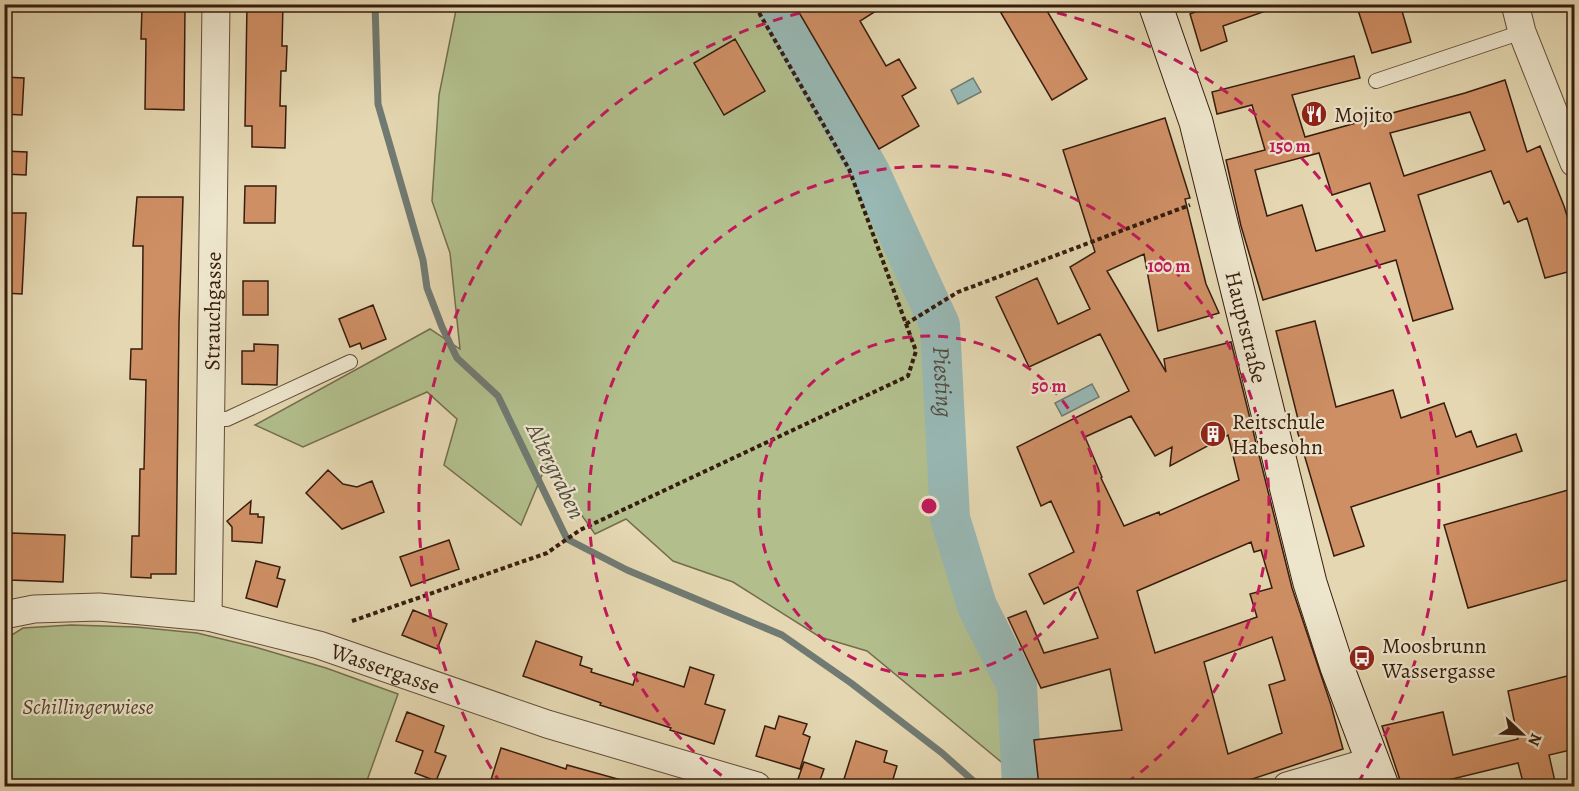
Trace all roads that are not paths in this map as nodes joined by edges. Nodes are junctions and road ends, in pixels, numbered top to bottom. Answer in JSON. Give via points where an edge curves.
{"nodes":[{"id":1,"x":216,"y":4,"type":"edge"},
{"id":2,"x":1155,"y":4,"type":"edge"},
{"id":3,"x":1515,"y":4,"type":"edge"},
{"id":4,"x":1522,"y":32,"type":"junction"},
{"id":5,"x":1376,"y":81,"type":"dead end"},
{"id":6,"x":1575,"y":163,"type":"edge"},
{"id":7,"x":350,"y":362,"type":"dead end"},
{"id":8,"x":211,"y":419,"type":"junction"},
{"id":9,"x":208,"y":617,"type":"junction"},
{"id":10,"x":6,"y":619,"type":"edge"},
{"id":11,"x":1377,"y":774,"type":"edge"},
{"id":12,"x":757,"y":786,"type":"edge"},
{"id":13,"x":1287,"y":786,"type":"edge"}],
"edges":[{"from":1,"to":8,"type":"street","name":"Strauchgasse"},
{"from":2,"to":11,"type":"main road","name":"Hauptstraße","via":[[1196,122],[1310,583]]},
{"from":3,"to":4,"type":"street"},
{"from":4,"to":5,"type":"lane"},
{"from":4,"to":6,"type":"street"},
{"from":7,"to":8,"type":"lane","via":[[227,419]]},
{"from":8,"to":9,"type":"street","name":"Strauchgasse"},
{"from":9,"to":10,"type":"street","name":"Wassergasse","via":[[99,607],[34,609]]},
{"from":9,"to":12,"type":"street","name":"Wassergasse","via":[[319,645],[558,727]]},
{"from":11,"to":13,"type":"street"}]}
